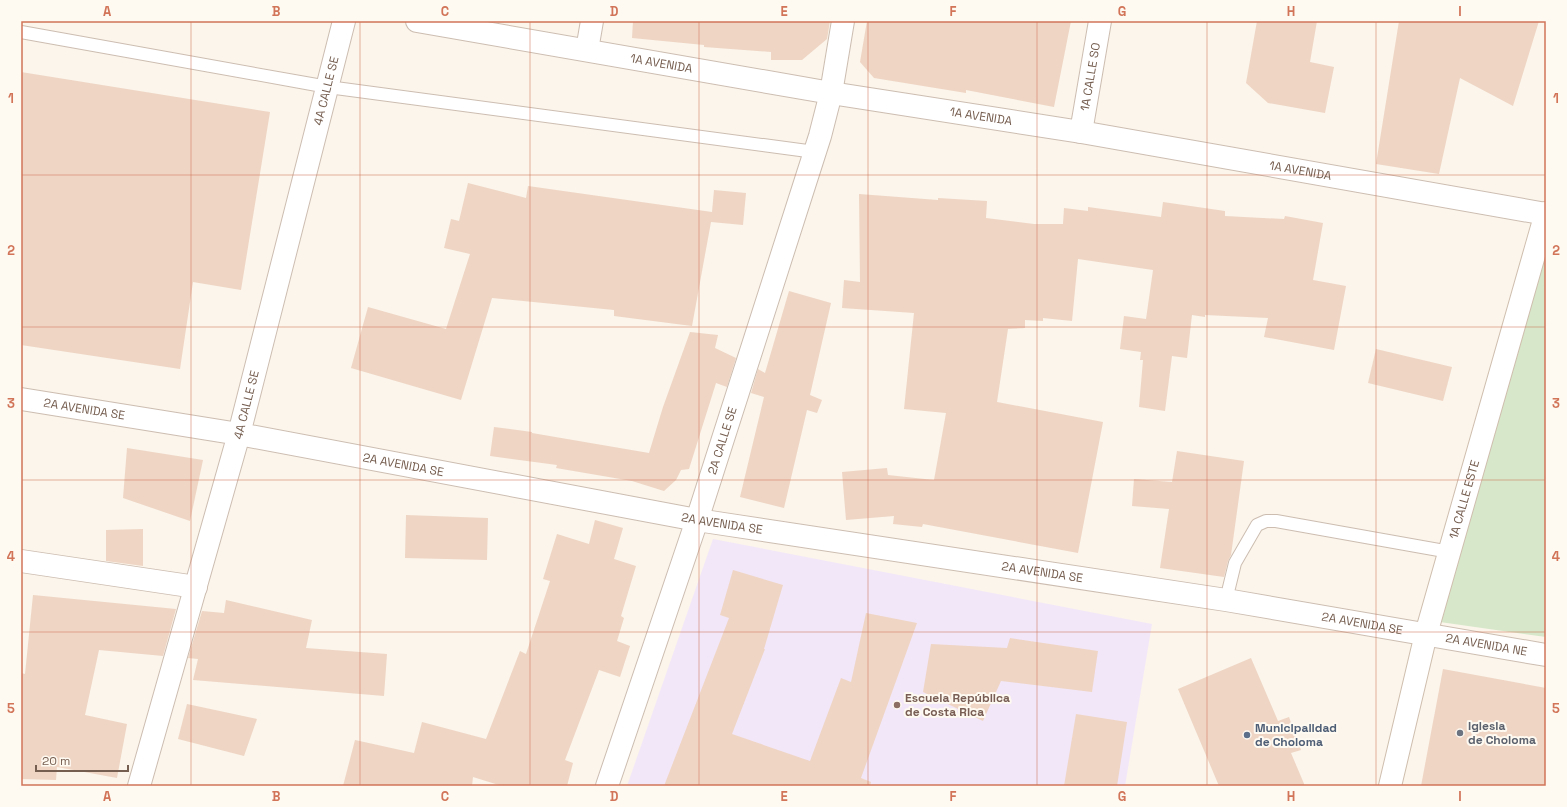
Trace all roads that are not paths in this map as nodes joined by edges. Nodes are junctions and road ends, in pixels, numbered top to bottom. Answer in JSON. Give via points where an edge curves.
{"nodes":[{"id":1,"x":344,"y":21,"type":"edge"},
{"id":2,"x":417,"y":21,"type":"edge"},
{"id":3,"x":592,"y":21,"type":"edge"},
{"id":4,"x":843,"y":21,"type":"edge"},
{"id":5,"x":1100,"y":21,"type":"edge"},
{"id":6,"x":21,"y":32,"type":"edge"},
{"id":7,"x":587,"y":50,"type":"junction"},
{"id":8,"x":328,"y":87,"type":"junction"},
{"id":9,"x":831,"y":93,"type":"junction"},
{"id":10,"x":1081,"y":132,"type":"junction"},
{"id":11,"x":815,"y":152,"type":"junction"},
{"id":12,"x":1546,"y":214,"type":"edge"},
{"id":13,"x":21,"y":399,"type":"edge"},
{"id":14,"x":239,"y":434,"type":"junction"},
{"id":15,"x":697,"y":520,"type":"junction"},
{"id":16,"x":1450,"y":552,"type":"junction"},
{"id":17,"x":21,"y":561,"type":"edge"},
{"id":18,"x":196,"y":587,"type":"junction"},
{"id":19,"x":1226,"y":600,"type":"junction"},
{"id":20,"x":1426,"y":634,"type":"junction"},
{"id":21,"x":1546,"y":655,"type":"edge"},
{"id":22,"x":139,"y":786,"type":"edge"},
{"id":23,"x":607,"y":786,"type":"edge"},
{"id":24,"x":1390,"y":786,"type":"edge"}],
"edges":[{"from":1,"to":8,"type":"street","name":"4A CALLE SE"},
{"from":2,"to":7,"type":"street","name":"1A AVENIDA"},
{"from":3,"to":7,"type":"street"},
{"from":4,"to":9,"type":"street","name":"2A CALLE SE"},
{"from":5,"to":10,"type":"street","name":"1A CALLE SO"},
{"from":6,"to":8,"type":"lane"},
{"from":7,"to":9,"type":"street","name":"1A AVENIDA"},
{"from":8,"to":11,"type":"lane"},
{"from":8,"to":14,"type":"street","name":"4A CALLE SE"},
{"from":9,"to":10,"type":"street","name":"1A AVENIDA"},
{"from":9,"to":11,"type":"street","name":"2A CALLE SE"},
{"from":10,"to":12,"type":"street","name":"1A AVENIDA"},
{"from":11,"to":15,"type":"street","name":"2A CALLE SE"},
{"from":12,"to":16,"type":"street","name":"1A CALLE ESTE"},
{"from":13,"to":14,"type":"street","name":"2A AVENIDA SE"},
{"from":14,"to":15,"type":"street","name":"2A AVENIDA SE"},
{"from":14,"to":18,"type":"street","name":"4A CALLE SE"},
{"from":15,"to":19,"type":"street","name":"2A AVENIDA SE"},
{"from":15,"to":23,"type":"street","name":"2A CALLE SE"},
{"from":16,"to":19,"type":"lane","via":[[1266,521],[1257,525],[1235,563]]},
{"from":16,"to":20,"type":"street","name":"1A CALLE ESTE"},
{"from":17,"to":18,"type":"street"},
{"from":18,"to":22,"type":"street","name":"4A CALLE SE"},
{"from":19,"to":20,"type":"street","name":"2A AVENIDA SE"},
{"from":20,"to":21,"type":"street","name":"2A AVENIDA NE"},
{"from":20,"to":24,"type":"street","name":"1A CALLE ESTE"}]}
